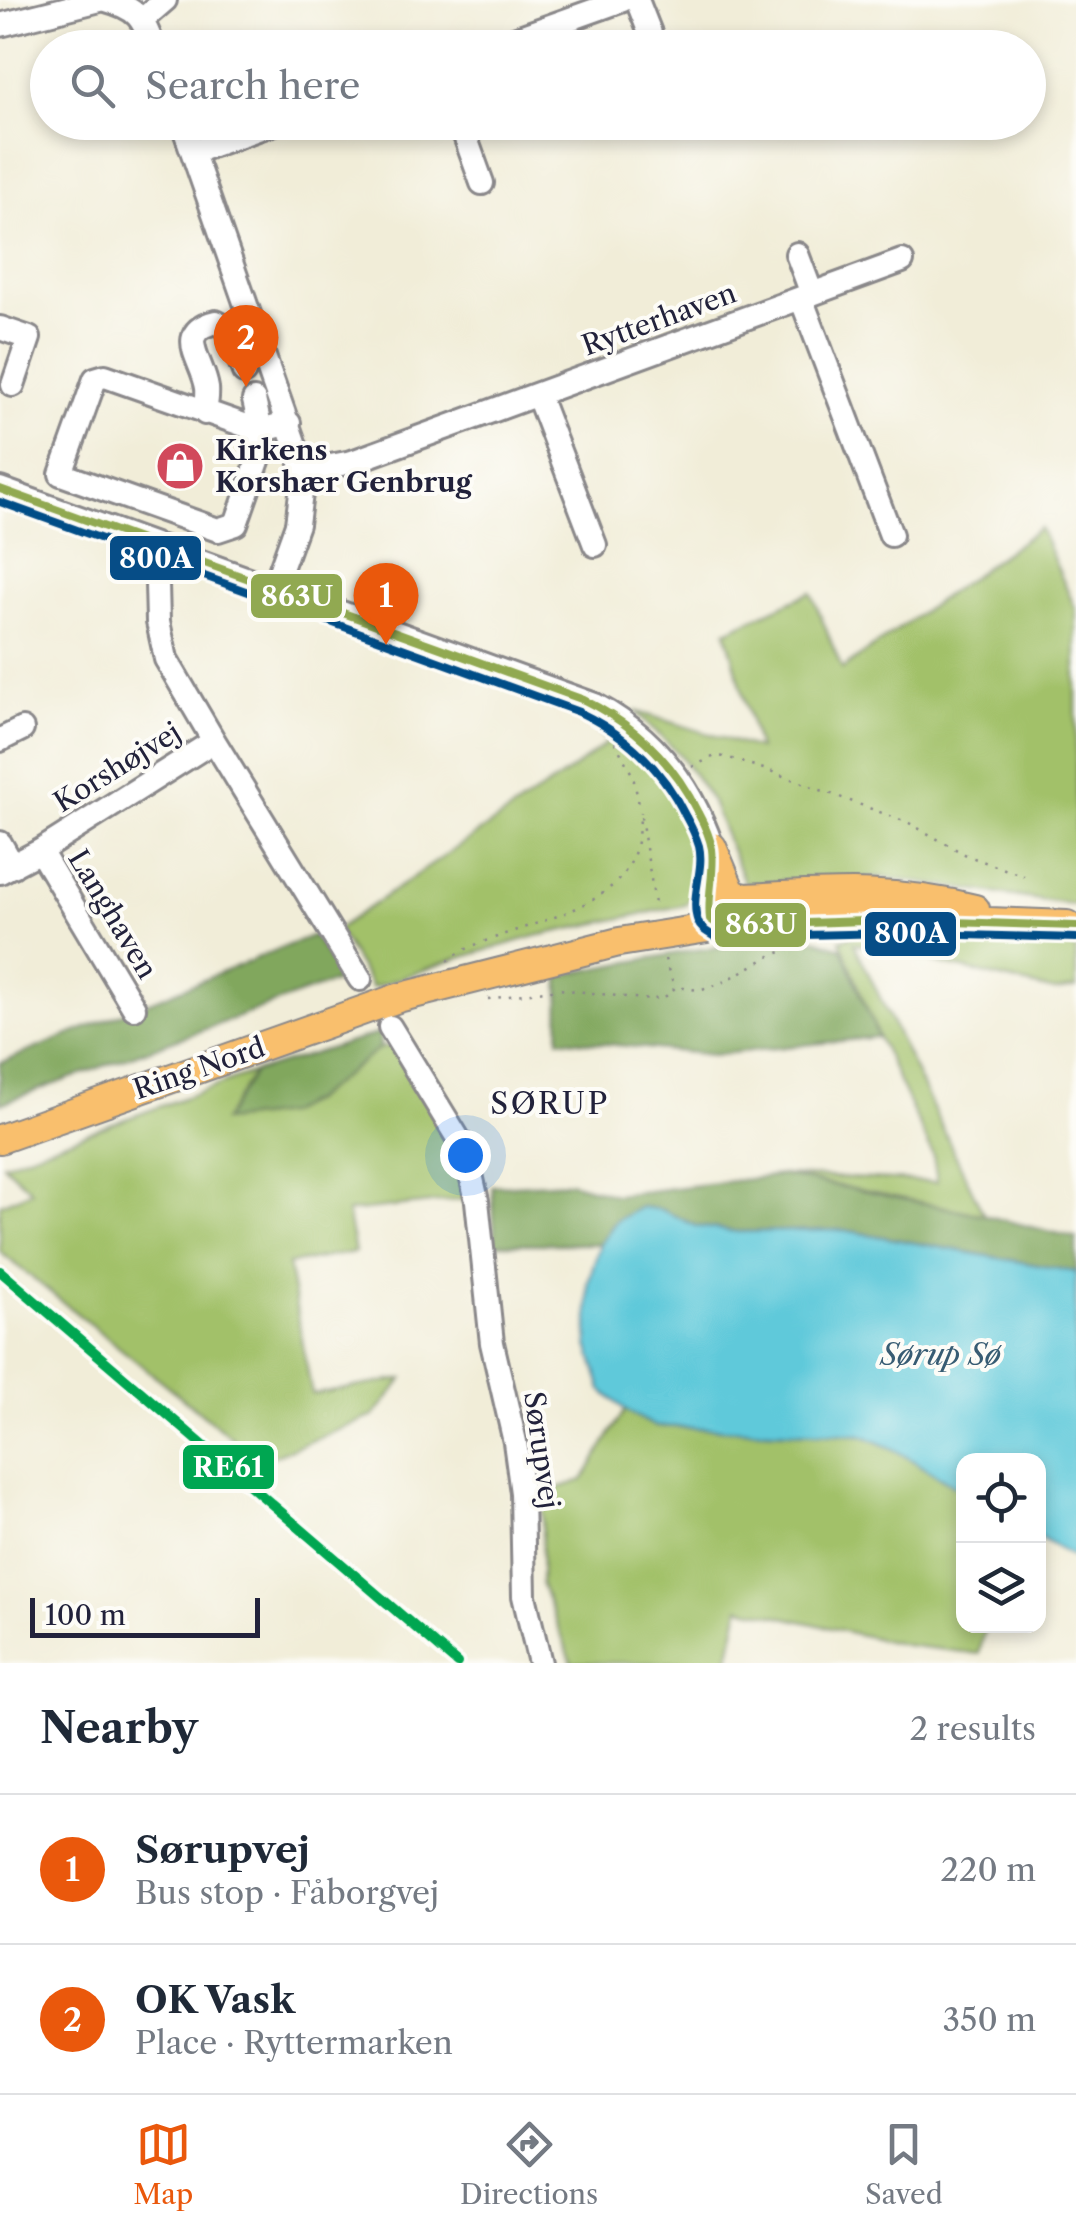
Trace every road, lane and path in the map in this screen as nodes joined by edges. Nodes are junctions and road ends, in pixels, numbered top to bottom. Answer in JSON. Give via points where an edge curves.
{"nodes":[{"id":1,"x":103,"y":0,"type":"edge"},
{"id":2,"x":166,"y":0,"type":"edge"},
{"id":3,"x":624,"y":0,"type":"edge"},
{"id":4,"x":637,"y":0,"type":"edge"},
{"id":5,"x":143,"y":19,"type":"junction"},
{"id":6,"x":0,"y":25,"type":"edge"},
{"id":7,"x":147,"y":30,"type":"edge"},
{"id":8,"x":540,"y":30,"type":"edge"},
{"id":9,"x":649,"y":30,"type":"edge"},
{"id":10,"x":189,"y":140,"type":"edge"},
{"id":11,"x":228,"y":140,"type":"edge"},
{"id":12,"x":467,"y":140,"type":"edge"},
{"id":13,"x":194,"y":152,"type":"junction"},
{"id":14,"x":482,"y":182,"type":"dead end"},
{"id":15,"x":797,"y":254,"type":"dead end"},
{"id":16,"x":902,"y":260,"type":"dead end"},
{"id":17,"x":806,"y":296,"type":"junction"},
{"id":18,"x":0,"y":328,"type":"edge"},
{"id":19,"x":244,"y":372,"type":"dead end"},
{"id":20,"x":13,"y":386,"type":"dead end"},
{"id":21,"x":538,"y":396,"type":"junction"},
{"id":22,"x":254,"y":400,"type":"dead end"},
{"id":23,"x":206,"y":412,"type":"junction"},
{"id":24,"x":289,"y":423,"type":"junction"},
{"id":25,"x":261,"y":431,"type":"junction"},
{"id":26,"x":304,"y":471,"type":"junction"},
{"id":27,"x":0,"y":488,"type":"edge"},
{"id":28,"x":891,"y":535,"type":"dead end"},
{"id":29,"x":595,"y":546,"type":"dead end"},
{"id":30,"x":162,"y":547,"type":"junction"},
{"id":31,"x":274,"y":588,"type":"junction"},
{"id":32,"x":22,"y":728,"type":"dead end"},
{"id":33,"x":609,"y":736,"type":"dead end"},
{"id":34,"x":0,"y":740,"type":"edge"},
{"id":35,"x":214,"y":742,"type":"junction"},
{"id":36,"x":678,"y":776,"type":"junction"},
{"id":37,"x":641,"y":812,"type":"junction"},
{"id":38,"x":0,"y":843,"type":"edge"},
{"id":39,"x":712,"y":848,"type":"joint"},
{"id":40,"x":40,"y":851,"type":"junction"},
{"id":41,"x":6,"y":869,"type":"edge"},
{"id":42,"x":1024,"y":876,"type":"dead end"},
{"id":43,"x":655,"y":904,"type":"dead end"},
{"id":44,"x":722,"y":911,"type":"junction"},
{"id":45,"x":1072,"y":926,"type":"edge"},
{"id":46,"x":806,"y":944,"type":"dead end"},
{"id":47,"x":663,"y":953,"type":"dead end"},
{"id":48,"x":360,"y":979,"type":"dead end"},
{"id":49,"x":430,"y":981,"type":"junction"},
{"id":50,"x":676,"y":987,"type":"junction"},
{"id":51,"x":398,"y":998,"type":"junction"},
{"id":52,"x":482,"y":1000,"type":"dead end"},
{"id":53,"x":134,"y":1008,"type":"dead end"},
{"id":54,"x":390,"y":1027,"type":"dead end"},
{"id":55,"x":0,"y":1139,"type":"edge"},
{"id":56,"x":540,"y":1663,"type":"edge"}],
"edges":[{"from":1,"to":5,"type":"street","via":[[128,6]]},
{"from":1,"to":6,"type":"street"},
{"from":2,"to":5,"type":"street"},
{"from":3,"to":8,"type":"street"},
{"from":4,"to":9,"type":"street"},
{"from":5,"to":7,"type":"street"},
{"from":10,"to":13,"type":"street"},
{"from":11,"to":13,"type":"street"},
{"from":12,"to":14,"type":"street"},
{"from":13,"to":24,"type":"street"},
{"from":15,"to":17,"type":"street"},
{"from":16,"to":17,"type":"street","name":"Rytterhaven"},
{"from":17,"to":21,"type":"street","name":"Rytterhaven"},
{"from":17,"to":28,"type":"street"},
{"from":18,"to":20,"type":"street","via":[[29,338]]},
{"from":19,"to":23,"type":"street","via":[[229,329],[216,322],[199,327],[192,342],[207,389]]},
{"from":21,"to":26,"type":"street","name":"Rytterhaven","via":[[352,462]]},
{"from":21,"to":29,"type":"street"},
{"from":22,"to":25,"type":"street"},
{"from":23,"to":25,"type":"street"},
{"from":23,"to":25,"type":"street","via":[[104,376],[94,379],[61,474],[218,530],[236,524],[259,458]]},
{"from":24,"to":25,"type":"street"},
{"from":24,"to":26,"type":"street"},
{"from":26,"to":31,"type":"street","via":[[297,524]]},
{"from":27,"to":30,"type":"street"},
{"from":30,"to":31,"type":"street"},
{"from":30,"to":35,"type":"street","via":[[158,622],[166,659]]},
{"from":31,"to":36,"type":"street","via":[[594,705],[647,740]]},
{"from":32,"to":34,"type":"street"},
{"from":33,"to":37,"type":"path","via":[[628,764]]},
{"from":35,"to":40,"type":"street","name":"Korshøjvej"},
{"from":35,"to":48,"type":"street"},
{"from":36,"to":39,"type":"street"},
{"from":36,"to":42,"type":"path","via":[[726,757],[909,823],[968,856]]},
{"from":37,"to":43,"type":"path"},
{"from":37,"to":49,"type":"path","via":[[634,854],[609,890],[461,951]]},
{"from":38,"to":41,"type":"street"},
{"from":39,"to":44,"type":"main road"},
{"from":40,"to":41,"type":"street","name":"Korshøjvej"},
{"from":40,"to":53,"type":"street","name":"Langhaven"},
{"from":44,"to":45,"type":"main road"},
{"from":44,"to":45,"type":"main road","via":[[735,895],[891,894]]},
{"from":44,"to":49,"type":"main road","name":"Ring Nord","via":[[554,942]]},
{"from":44,"to":51,"type":"main road","name":"Ring Nord","via":[[652,936]]},
{"from":46,"to":50,"type":"path","via":[[720,984]]},
{"from":47,"to":50,"type":"path"},
{"from":49,"to":51,"type":"main road","name":"Ring Nord"},
{"from":50,"to":52,"type":"path","via":[[650,1000],[558,989]]},
{"from":51,"to":55,"type":"main road","name":"Ring Nord"},
{"from":54,"to":56,"type":"street","name":"Sørupvej","via":[[470,1170],[492,1343],[516,1442],[524,1596]]}]}
